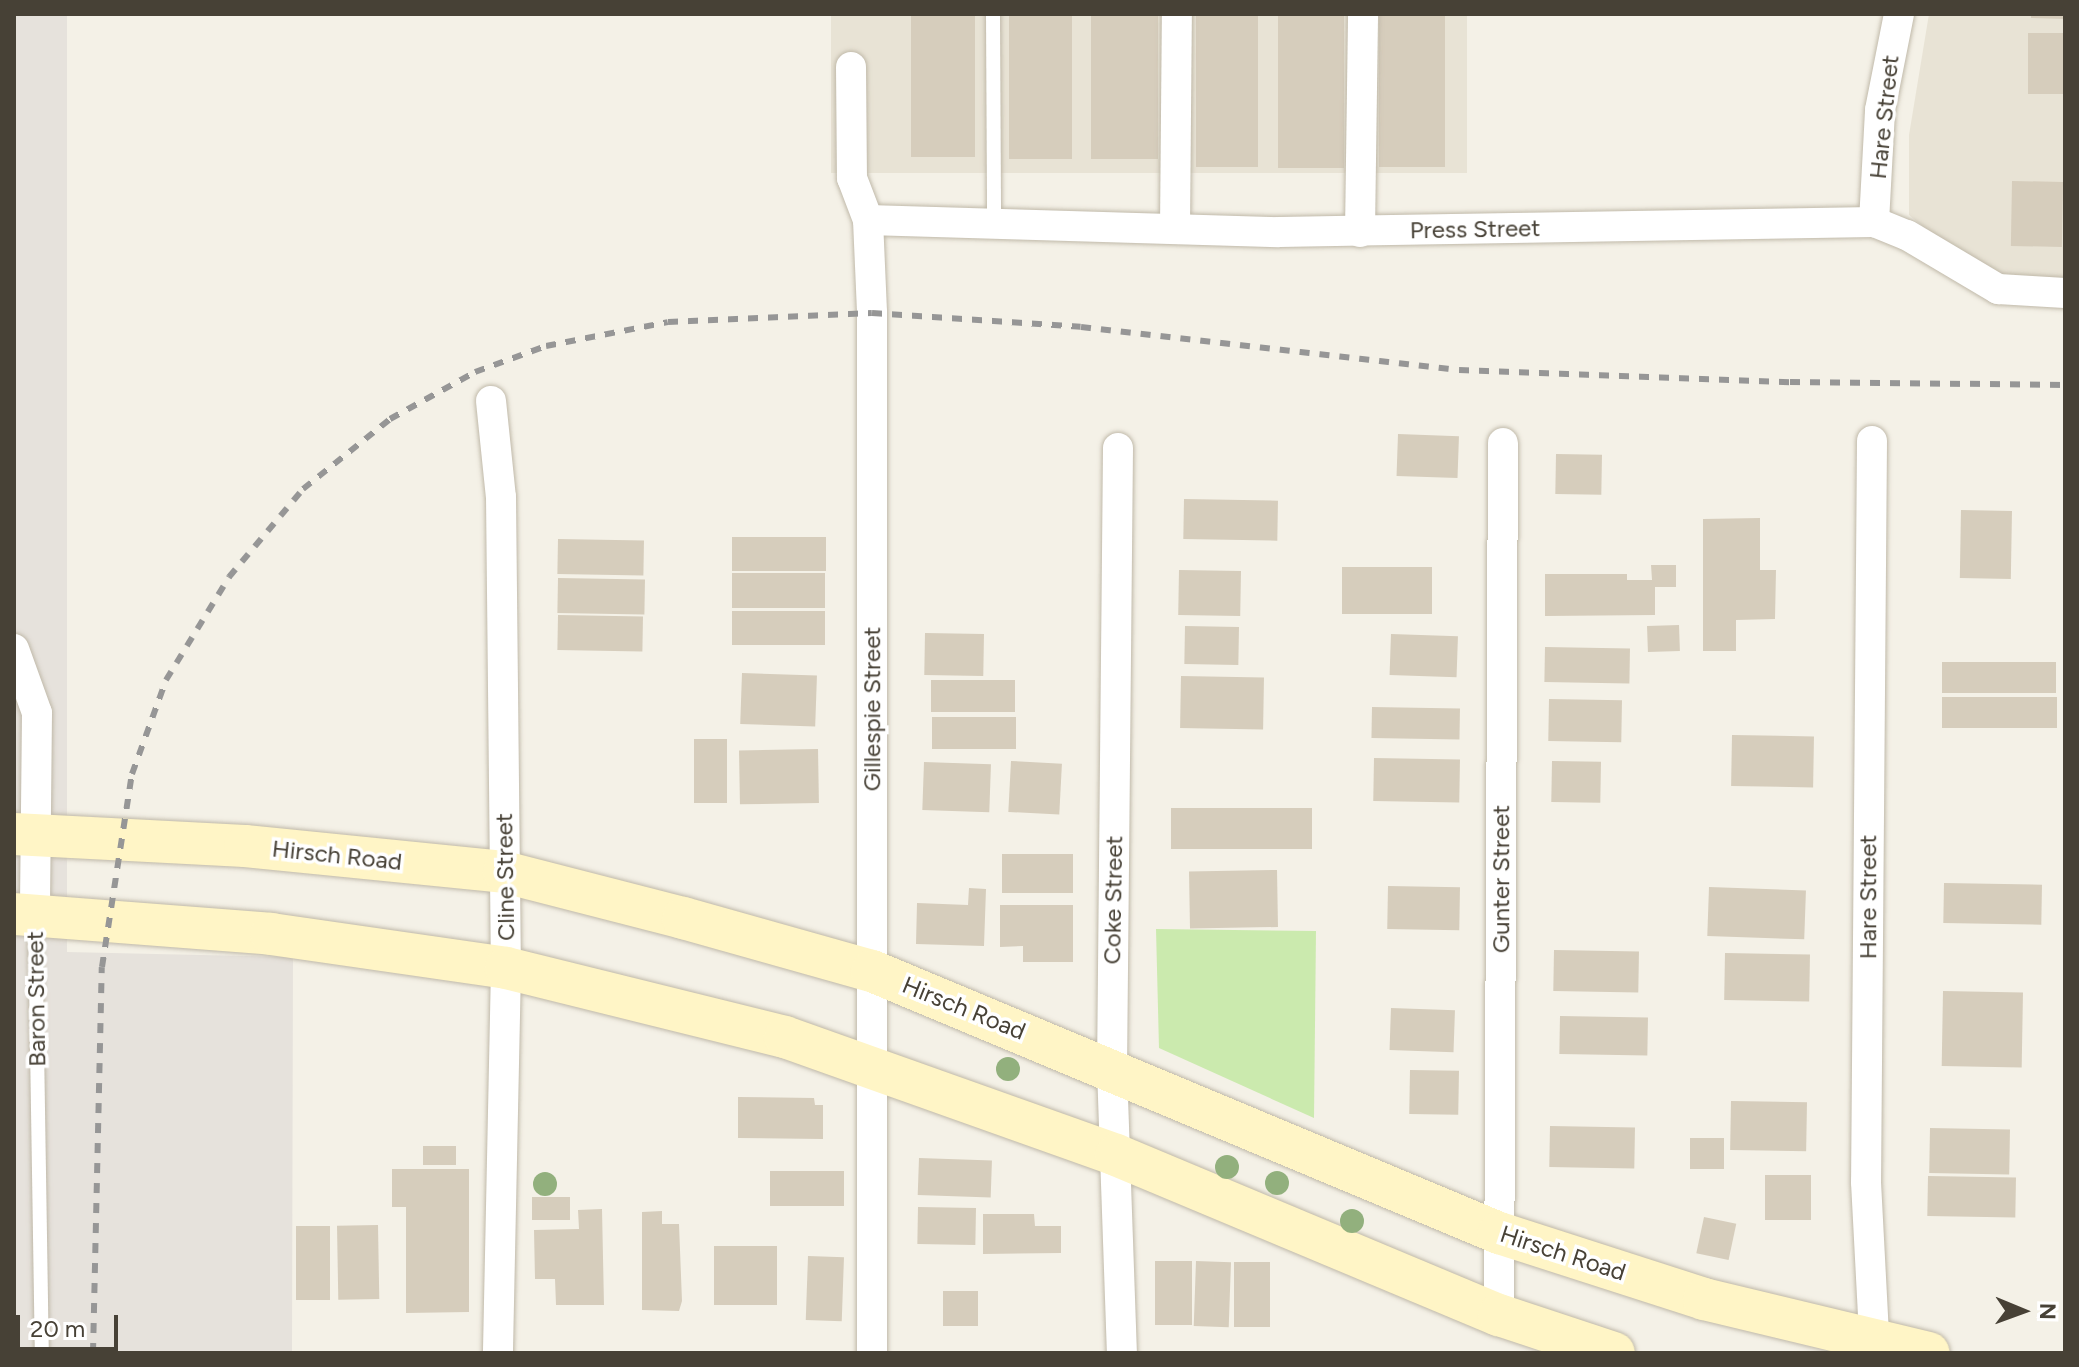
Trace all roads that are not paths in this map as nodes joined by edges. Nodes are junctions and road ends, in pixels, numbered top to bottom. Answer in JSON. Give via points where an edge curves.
{"nodes":[{"id":1,"x":993,"y":14,"type":"edge"},
{"id":2,"x":1177,"y":14,"type":"edge"},
{"id":3,"x":1363,"y":14,"type":"edge"},
{"id":4,"x":1899,"y":14,"type":"edge"},
{"id":5,"x":851,"y":67,"type":"dead end"},
{"id":6,"x":868,"y":220,"type":"junction"},
{"id":7,"x":994,"y":222,"type":"junction"},
{"id":8,"x":1874,"y":222,"type":"junction"},
{"id":9,"x":1175,"y":229,"type":"junction"},
{"id":10,"x":1360,"y":232,"type":"junction"},
{"id":11,"x":2065,"y":293,"type":"edge"},
{"id":12,"x":491,"y":401,"type":"dead end"},
{"id":13,"x":1872,"y":441,"type":"dead end"},
{"id":14,"x":1503,"y":443,"type":"dead end"},
{"id":15,"x":1118,"y":448,"type":"dead end"},
{"id":16,"x":14,"y":649,"type":"edge"},
{"id":17,"x":25,"y":834,"type":"edge"},
{"id":18,"x":504,"y":872,"type":"junction"},
{"id":19,"x":24,"y":914,"type":"edge"},
{"id":20,"x":506,"y":968,"type":"junction"},
{"id":21,"x":872,"y":971,"type":"junction"},
{"id":22,"x":873,"y":1064,"type":"junction"},
{"id":23,"x":1112,"y":1069,"type":"junction"},
{"id":24,"x":1116,"y":1155,"type":"junction"},
{"id":25,"x":1499,"y":1233,"type":"junction"},
{"id":26,"x":1499,"y":1315,"type":"junction"},
{"id":27,"x":1875,"y":1348,"type":"edge"},
{"id":28,"x":42,"y":1353,"type":"edge"},
{"id":29,"x":498,"y":1353,"type":"edge"},
{"id":30,"x":872,"y":1353,"type":"edge"},
{"id":31,"x":1122,"y":1353,"type":"edge"},
{"id":32,"x":1614,"y":1353,"type":"edge"},
{"id":33,"x":1929,"y":1353,"type":"edge"}],
"edges":[{"from":1,"to":7,"type":"lane"},
{"from":2,"to":9,"type":"street"},
{"from":3,"to":10,"type":"street"},
{"from":4,"to":8,"type":"street","name":"Hare Street","via":[[1880,110]]},
{"from":5,"to":6,"type":"street","name":"Gillespie Street","via":[[852,178]]},
{"from":6,"to":7,"type":"street","name":"Press Street"},
{"from":6,"to":21,"type":"street","name":"Gillespie Street"},
{"from":7,"to":9,"type":"street","name":"Press Street"},
{"from":8,"to":10,"type":"street","name":"Press Street"},
{"from":8,"to":11,"type":"street","name":"Press Street","via":[[1907,235],[1998,289]]},
{"from":9,"to":10,"type":"street","name":"Press Street"},
{"from":12,"to":18,"type":"street","name":"Cline Street","via":[[501,497]]},
{"from":13,"to":27,"type":"street","name":"Hare Street","via":[[1866,1182]]},
{"from":14,"to":25,"type":"street","name":"Gunter Street"},
{"from":15,"to":23,"type":"street","name":"Coke Street"},
{"from":16,"to":17,"type":"street","name":"Baron Street","via":[[37,713]]},
{"from":17,"to":18,"type":"main road","name":"Hirsch Road","via":[[245,846]]},
{"from":17,"to":19,"type":"street","name":"Baron Street"},
{"from":18,"to":20,"type":"street","name":"Cline Street"},
{"from":18,"to":21,"type":"main road","name":"Hirsch Road"},
{"from":19,"to":20,"type":"main road","via":[[271,934]]},
{"from":19,"to":28,"type":"lane","name":"Baron Street"},
{"from":20,"to":22,"type":"main road","via":[[692,1011]]},
{"from":20,"to":29,"type":"street","name":"Cline Street"},
{"from":21,"to":22,"type":"street","name":"Gillespie Street"},
{"from":21,"to":23,"type":"main road","name":"Hirsch Road"},
{"from":22,"to":24,"type":"main road"},
{"from":22,"to":30,"type":"street","name":"Gillespie Street"},
{"from":23,"to":24,"type":"street","name":"Coke Street"},
{"from":23,"to":25,"type":"main road","name":"Hirsch Road"},
{"from":24,"to":26,"type":"main road"},
{"from":24,"to":31,"type":"street","name":"Coke Street"},
{"from":25,"to":26,"type":"street","name":"Gunter Street"},
{"from":25,"to":27,"type":"main road","name":"Hirsch Road"},
{"from":26,"to":32,"type":"main road"},
{"from":27,"to":33,"type":"main road","name":"Hirsch Road"}]}
